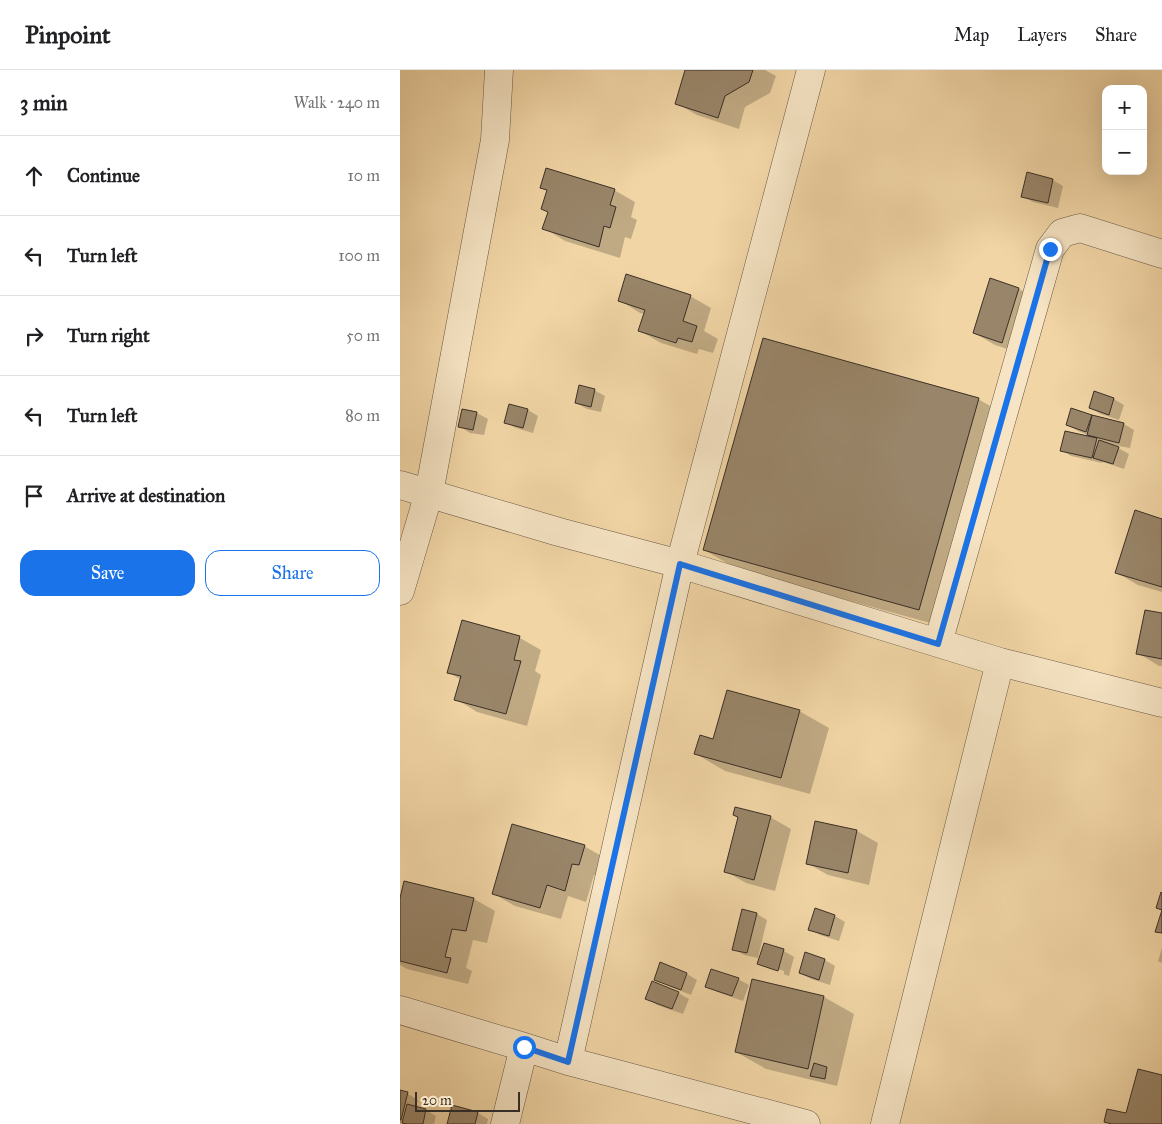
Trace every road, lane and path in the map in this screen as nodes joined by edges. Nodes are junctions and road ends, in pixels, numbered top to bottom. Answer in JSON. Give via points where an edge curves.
{"nodes":[{"id":1,"x":499,"y":70,"type":"edge"},
{"id":2,"x":812,"y":70,"type":"edge"},
{"id":3,"x":1162,"y":254,"type":"edge"},
{"id":4,"x":400,"y":485,"type":"edge"},
{"id":5,"x":429,"y":493,"type":"junction"},
{"id":6,"x":680,"y":564,"type":"junction"},
{"id":7,"x":400,"y":592,"type":"edge"},
{"id":8,"x":938,"y":644,"type":"junction"},
{"id":9,"x":1000,"y":662,"type":"junction"},
{"id":10,"x":1162,"y":703,"type":"edge"},
{"id":11,"x":400,"y":1010,"type":"edge"},
{"id":12,"x":524,"y":1047,"type":"junction"},
{"id":13,"x":568,"y":1062,"type":"junction"},
{"id":14,"x":795,"y":1123,"type":"edge"},
{"id":15,"x":506,"y":1124,"type":"edge"},
{"id":16,"x":885,"y":1124,"type":"edge"}],
"edges":[{"from":1,"to":5,"type":"street","via":[[495,140]]},
{"from":2,"to":6,"type":"street"},
{"from":3,"to":8,"type":"street","via":[[1080,228],[1062,233],[1050,249]]},
{"from":4,"to":5,"type":"street"},
{"from":5,"to":6,"type":"street"},
{"from":5,"to":7,"type":"street"},
{"from":6,"to":8,"type":"street"},
{"from":6,"to":13,"type":"street"},
{"from":8,"to":9,"type":"street"},
{"from":9,"to":10,"type":"street"},
{"from":9,"to":16,"type":"street"},
{"from":11,"to":12,"type":"street"},
{"from":12,"to":13,"type":"street"},
{"from":12,"to":15,"type":"street"},
{"from":13,"to":14,"type":"street"}]}
